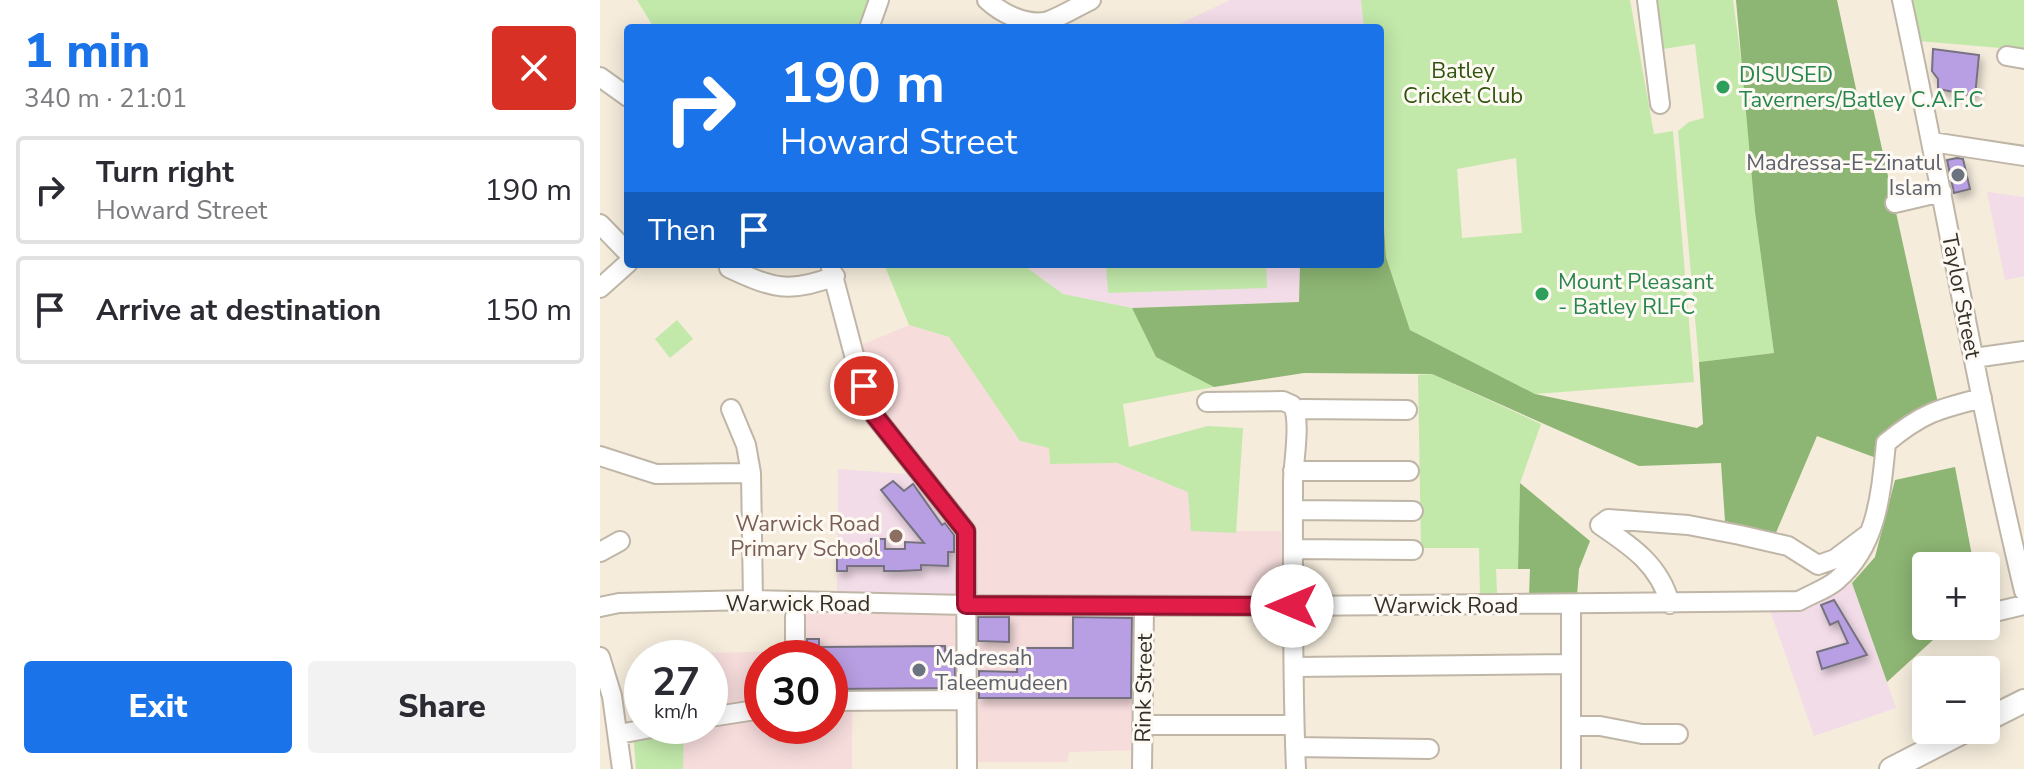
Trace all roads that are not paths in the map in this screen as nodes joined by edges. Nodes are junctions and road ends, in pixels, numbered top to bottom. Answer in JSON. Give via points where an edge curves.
{"nodes":[{"id":1,"x":879,"y":0,"type":"edge"},
{"id":2,"x":987,"y":0,"type":"edge"},
{"id":3,"x":1091,"y":0,"type":"edge"},
{"id":4,"x":1647,"y":0,"type":"edge"},
{"id":5,"x":1902,"y":0,"type":"edge"},
{"id":6,"x":1060,"y":7,"type":"edge"},
{"id":7,"x":870,"y":24,"type":"edge"},
{"id":8,"x":600,"y":77,"type":"edge"},
{"id":9,"x":624,"y":94,"type":"edge"},
{"id":10,"x":1660,"y":104,"type":"dead end"},
{"id":11,"x":1932,"y":142,"type":"junction"},
{"id":12,"x":2024,"y":156,"type":"edge"},
{"id":13,"x":1942,"y":192,"type":"junction"},
{"id":14,"x":1895,"y":203,"type":"dead end"},
{"id":15,"x":600,"y":224,"type":"edge"},
{"id":16,"x":624,"y":249,"type":"edge"},
{"id":17,"x":624,"y":267,"type":"edge"},
{"id":18,"x":729,"y":268,"type":"dead end"},
{"id":19,"x":832,"y":270,"type":"edge"},
{"id":20,"x":600,"y":288,"type":"edge"},
{"id":21,"x":2024,"y":351,"type":"edge"},
{"id":22,"x":1974,"y":358,"type":"junction"},
{"id":23,"x":1982,"y":398,"type":"junction"},
{"id":24,"x":1207,"y":402,"type":"dead end"},
{"id":25,"x":731,"y":409,"type":"dead end"},
{"id":26,"x":1295,"y":410,"type":"junction"},
{"id":27,"x":1407,"y":414,"type":"dead end"},
{"id":28,"x":600,"y":456,"type":"edge"},
{"id":29,"x":1293,"y":471,"type":"junction"},
{"id":30,"x":1409,"y":471,"type":"dead end"},
{"id":31,"x":751,"y":473,"type":"junction"},
{"id":32,"x":1293,"y":510,"type":"junction"},
{"id":33,"x":1413,"y":511,"type":"dead end"},
{"id":34,"x":1869,"y":533,"type":"junction"},
{"id":35,"x":2018,"y":535,"type":"edge"},
{"id":36,"x":620,"y":541,"type":"dead end"},
{"id":37,"x":1293,"y":549,"type":"junction"},
{"id":38,"x":1413,"y":550,"type":"dead end"},
{"id":39,"x":600,"y":552,"type":"edge"},
{"id":40,"x":2024,"y":591,"type":"edge"},
{"id":41,"x":753,"y":600,"type":"junction"},
{"id":42,"x":1571,"y":604,"type":"junction"},
{"id":43,"x":1670,"y":604,"type":"junction"},
{"id":44,"x":966,"y":605,"type":"junction"},
{"id":45,"x":2024,"y":605,"type":"edge"},
{"id":46,"x":1144,"y":606,"type":"junction"},
{"id":47,"x":1292,"y":606,"type":"junction"},
{"id":48,"x":600,"y":607,"type":"edge"},
{"id":49,"x":2000,"y":611,"type":"edge"},
{"id":50,"x":795,"y":617,"type":"dead end"},
{"id":51,"x":795,"y":640,"type":"edge"},
{"id":52,"x":600,"y":657,"type":"edge"},
{"id":53,"x":1570,"y":664,"type":"junction"},
{"id":54,"x":1294,"y":667,"type":"junction"},
{"id":55,"x":967,"y":700,"type":"junction"},
{"id":56,"x":848,"y":701,"type":"edge"},
{"id":57,"x":2024,"y":701,"type":"edge"},
{"id":58,"x":2000,"y":713,"type":"edge"},
{"id":59,"x":1142,"y":725,"type":"junction"},
{"id":60,"x":1293,"y":725,"type":"junction"},
{"id":61,"x":1571,"y":726,"type":"junction"},
{"id":62,"x":612,"y":728,"type":"edge"},
{"id":63,"x":1678,"y":734,"type":"dead end"},
{"id":64,"x":1941,"y":744,"type":"edge"},
{"id":65,"x":1295,"y":747,"type":"junction"},
{"id":66,"x":1429,"y":749,"type":"dead end"},
{"id":67,"x":1899,"y":767,"type":"edge"},
{"id":68,"x":622,"y":769,"type":"edge"},
{"id":69,"x":967,"y":769,"type":"edge"},
{"id":70,"x":1142,"y":769,"type":"edge"},
{"id":71,"x":1296,"y":769,"type":"edge"},
{"id":72,"x":1571,"y":769,"type":"edge"}],
"edges":[{"from":1,"to":7,"type":"street"},
{"from":2,"to":6,"type":"street","via":[[1000,12],[1045,22]]},
{"from":3,"to":6,"type":"street"},
{"from":4,"to":10,"type":"street"},
{"from":5,"to":11,"type":"street","name":"Taylor Street"},
{"from":8,"to":9,"type":"street"},
{"from":11,"to":12,"type":"street"},
{"from":11,"to":13,"type":"street","name":"Taylor Street"},
{"from":13,"to":14,"type":"street"},
{"from":13,"to":22,"type":"street","name":"Taylor Street"},
{"from":15,"to":16,"type":"street"},
{"from":17,"to":20,"type":"street"},
{"from":18,"to":19,"type":"street","via":[[762,283],[791,288],[807,287]]},
{"from":19,"to":44,"type":"street","via":[[875,416],[966,531]]},
{"from":21,"to":22,"type":"street"},
{"from":22,"to":23,"type":"street","name":"Taylor Street"},
{"from":23,"to":34,"type":"street","name":"Warwick Road","via":[[1915,419],[1886,443],[1878,510]]},
{"from":23,"to":35,"type":"street","name":"Taylor Street"},
{"from":24,"to":26,"type":"street","via":[[1283,401]]},
{"from":25,"to":31,"type":"street"},
{"from":26,"to":27,"type":"street"},
{"from":26,"to":29,"type":"street"},
{"from":28,"to":31,"type":"street","via":[[656,474]]},
{"from":29,"to":30,"type":"street"},
{"from":29,"to":32,"type":"street"},
{"from":31,"to":41,"type":"street"},
{"from":32,"to":33,"type":"street"},
{"from":32,"to":37,"type":"street"},
{"from":34,"to":43,"type":"street","name":"Warwick Road","via":[[1858,557],[1836,581],[1799,601]]},
{"from":34,"to":43,"type":"street","via":[[1818,565],[1788,546],[1688,525],[1608,519],[1600,525],[1635,550],[1665,584]]},
{"from":35,"to":40,"type":"street","name":"Taylor Street"},
{"from":36,"to":39,"type":"street"},
{"from":37,"to":38,"type":"street"},
{"from":37,"to":47,"type":"street"},
{"from":41,"to":44,"type":"street","name":"Warwick Road"},
{"from":41,"to":48,"type":"street","name":"Warwick Road"},
{"from":42,"to":43,"type":"street","name":"Warwick Road"},
{"from":42,"to":47,"type":"street","name":"Warwick Road"},
{"from":42,"to":53,"type":"street"},
{"from":44,"to":46,"type":"street","name":"Warwick Road"},
{"from":44,"to":55,"type":"street"},
{"from":45,"to":49,"type":"street"},
{"from":46,"to":47,"type":"street","name":"Warwick Road"},
{"from":46,"to":59,"type":"street","name":"Rink Street"},
{"from":47,"to":54,"type":"street"},
{"from":50,"to":51,"type":"street"},
{"from":52,"to":62,"type":"street","via":[[612,696]]},
{"from":53,"to":54,"type":"street"},
{"from":53,"to":61,"type":"street"},
{"from":54,"to":60,"type":"street"},
{"from":55,"to":56,"type":"street"},
{"from":55,"to":69,"type":"street"},
{"from":57,"to":58,"type":"main road"},
{"from":59,"to":60,"type":"street"},
{"from":59,"to":70,"type":"street","name":"Rink Street"},
{"from":60,"to":65,"type":"street"},
{"from":61,"to":63,"type":"street"},
{"from":61,"to":72,"type":"street"},
{"from":62,"to":68,"type":"street"},
{"from":64,"to":67,"type":"main road"},
{"from":65,"to":66,"type":"street"},
{"from":65,"to":71,"type":"street"}]}
